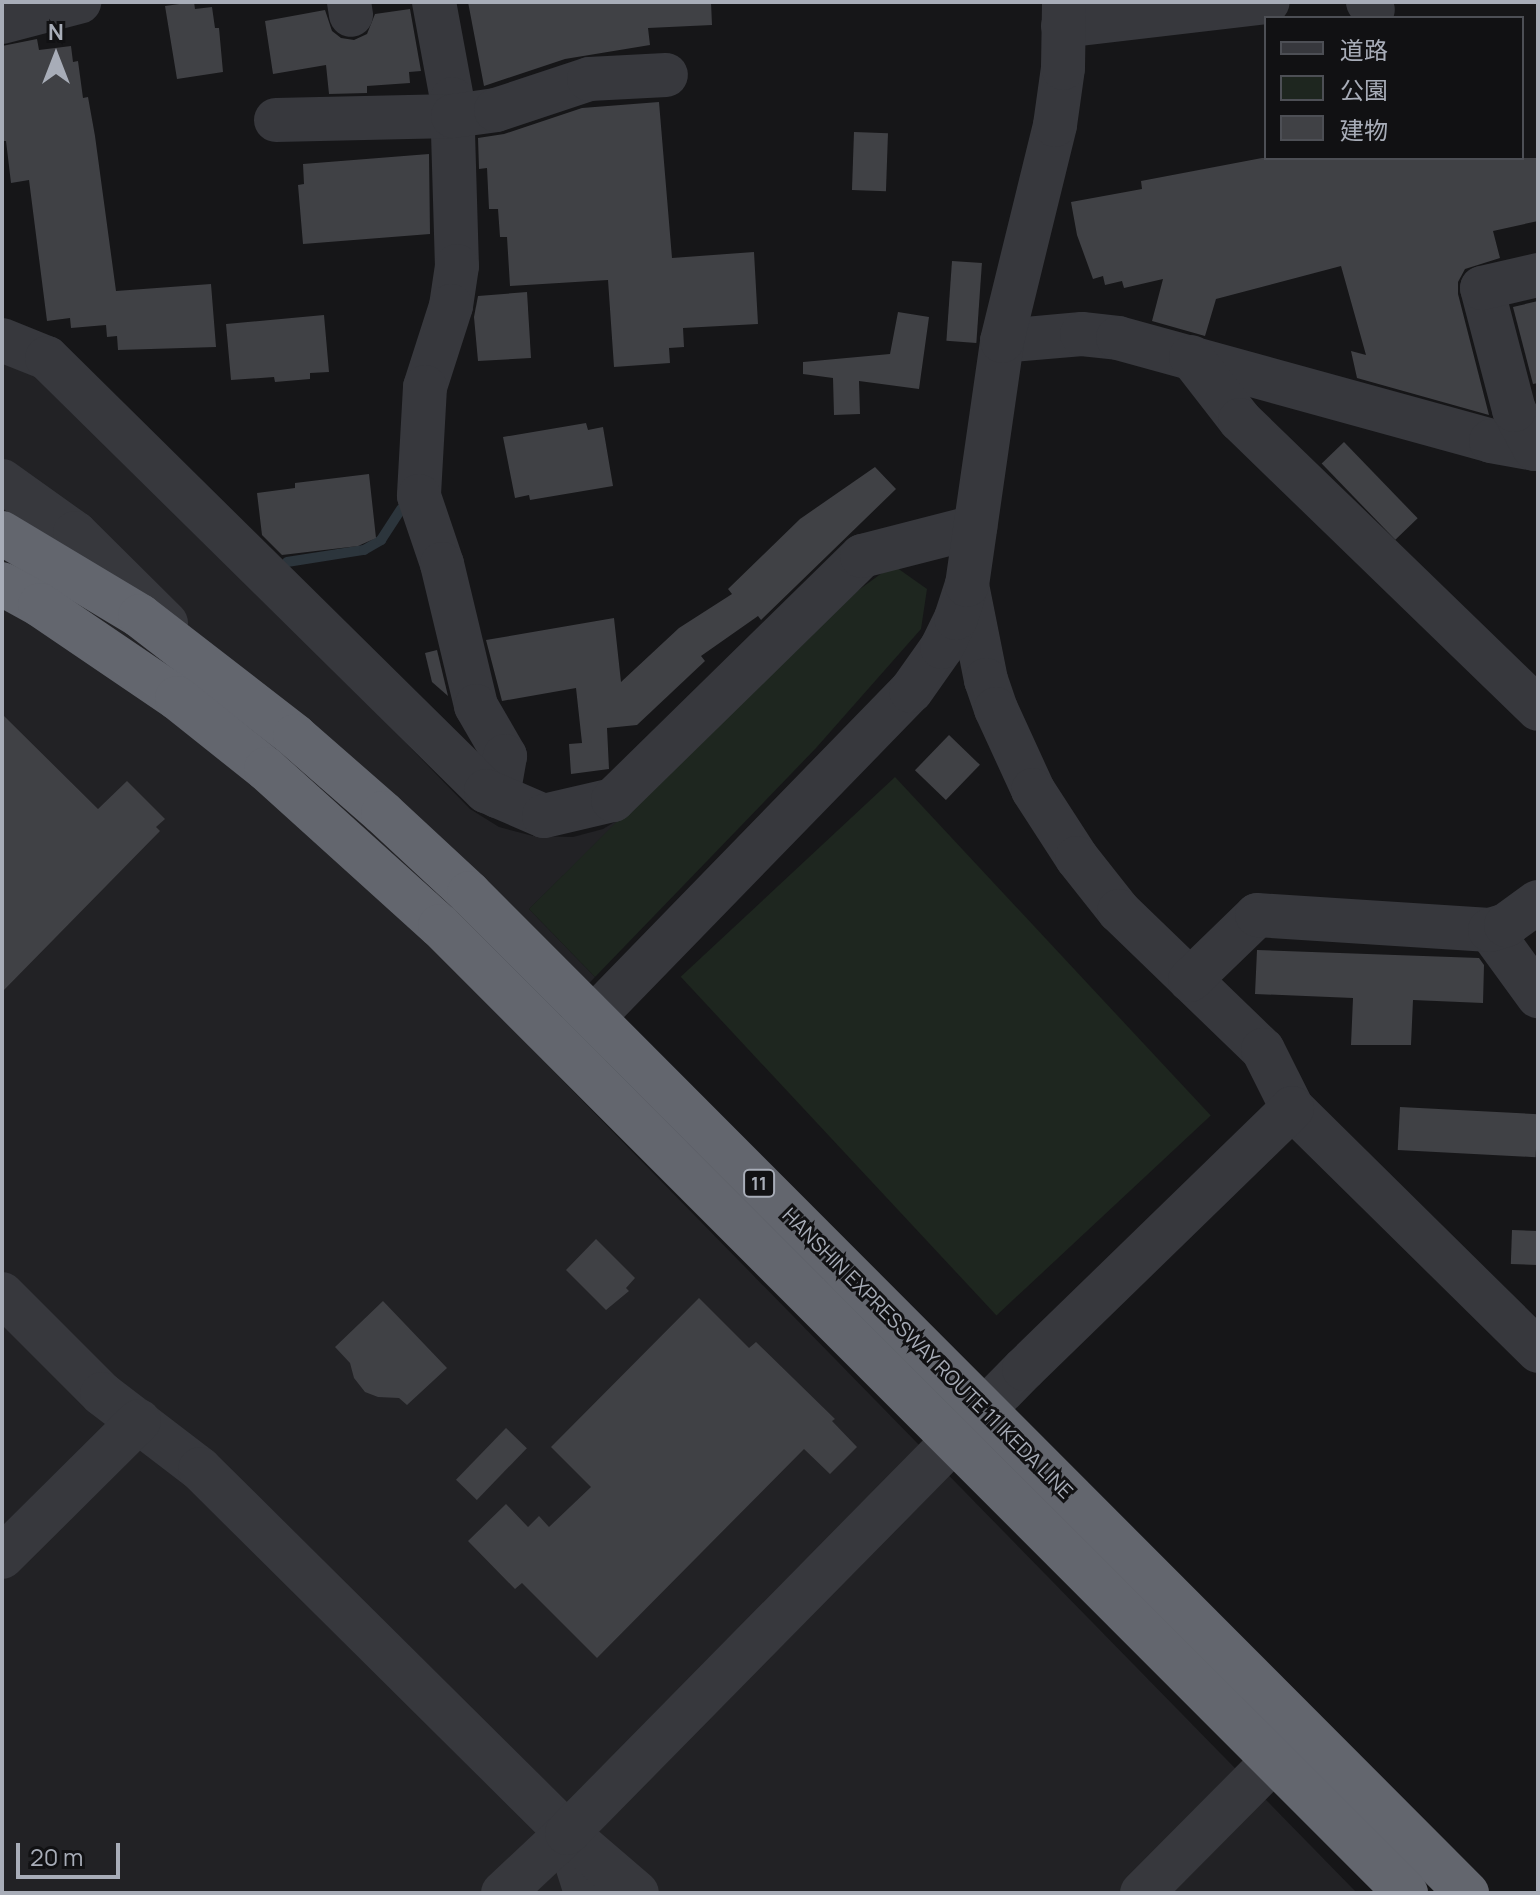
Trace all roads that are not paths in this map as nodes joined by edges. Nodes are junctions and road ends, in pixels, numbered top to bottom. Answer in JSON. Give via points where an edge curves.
{"nodes":[{"id":1,"x":79,"y":2,"type":"edge"},
{"id":2,"x":434,"y":2,"type":"edge"},
{"id":3,"x":1268,"y":2,"type":"edge"},
{"id":4,"x":1073,"y":17,"type":"edge"},
{"id":5,"x":2,"y":22,"type":"edge"},
{"id":6,"x":666,"y":75,"type":"dead end"},
{"id":7,"x":453,"y":116,"type":"junction"},
{"id":8,"x":276,"y":120,"type":"dead end"},
{"id":9,"x":1538,"y":275,"type":"edge"},
{"id":10,"x":2,"y":340,"type":"edge"},
{"id":11,"x":1002,"y":341,"type":"junction"},
{"id":12,"x":1191,"y":357,"type":"junction"},
{"id":13,"x":1536,"y":450,"type":"edge"},
{"id":14,"x":2,"y":481,"type":"edge"},
{"id":15,"x":975,"y":527,"type":"junction"},
{"id":16,"x":2,"y":533,"type":"edge"},
{"id":17,"x":2,"y":584,"type":"edge"},
{"id":18,"x":967,"y":585,"type":"junction"},
{"id":19,"x":1538,"y":709,"type":"edge"},
{"id":20,"x":498,"y":796,"type":"junction"},
{"id":21,"x":1538,"y":902,"type":"edge"},
{"id":22,"x":1490,"y":930,"type":"junction"},
{"id":23,"x":1190,"y":980,"type":"junction"},
{"id":24,"x":1538,"y":996,"type":"edge"},
{"id":25,"x":578,"y":1033,"type":"junction"},
{"id":26,"x":1292,"y":1108,"type":"junction"},
{"id":27,"x":2,"y":1294,"type":"edge"},
{"id":28,"x":1538,"y":1351,"type":"edge"},
{"id":29,"x":139,"y":1421,"type":"junction"},
{"id":30,"x":969,"y":1424,"type":"junction"},
{"id":31,"x":2,"y":1557,"type":"edge"},
{"id":32,"x":1291,"y":1743,"type":"junction"},
{"id":33,"x":567,"y":1833,"type":"junction"},
{"id":34,"x":503,"y":1893,"type":"edge"},
{"id":35,"x":586,"y":1893,"type":"edge"},
{"id":36,"x":637,"y":1893,"type":"edge"},
{"id":37,"x":1142,"y":1893,"type":"edge"},
{"id":38,"x":1406,"y":1893,"type":"edge"},
{"id":39,"x":1442,"y":1893,"type":"edge"},
{"id":40,"x":1467,"y":1893,"type":"edge"}],
"edges":[{"from":1,"to":5,"type":"street"},
{"from":2,"to":7,"type":"street"},
{"from":3,"to":4,"type":"street"},
{"from":4,"to":11,"type":"street","via":[[1055,125]]},
{"from":6,"to":7,"type":"street","via":[[589,79],[496,110]]},
{"from":7,"to":8,"type":"street"},
{"from":7,"to":20,"type":"street","via":[[457,266],[451,306],[425,387],[419,496],[442,564],[476,706],[505,756]]},
{"from":9,"to":13,"type":"street","via":[[1482,288],[1514,410]]},
{"from":10,"to":20,"type":"street","via":[[47,358],[486,791]]},
{"from":11,"to":12,"type":"street","via":[[1099,335]]},
{"from":11,"to":15,"type":"street"},
{"from":12,"to":13,"type":"street"},
{"from":12,"to":19,"type":"street","via":[[1240,420]]},
{"from":14,"to":25,"type":"street","via":[[75,533]]},
{"from":15,"to":18,"type":"street"},
{"from":15,"to":20,"type":"street","via":[[862,556],[613,800],[544,816]]},
{"from":16,"to":40,"type":"highway","name":"HANSHIN EXPRESSWAY ROUTE 11 IKEDA LINE","number":"11","bridge":true,"via":[[151,624],[295,736],[394,823],[503,926]]},
{"from":17,"to":38,"type":"highway","number":"11","bridge":true,"via":[[177,698],[266,769],[419,906]]},
{"from":18,"to":23,"type":"street","via":[[986,680],[1033,790],[1119,911]]},
{"from":18,"to":25,"type":"street","via":[[942,647],[911,691]]},
{"from":21,"to":22,"type":"street"},
{"from":22,"to":23,"type":"street","via":[[1257,915]]},
{"from":22,"to":24,"type":"street"},
{"from":23,"to":26,"type":"street","via":[[1263,1050]]},
{"from":25,"to":30,"type":"street"},
{"from":26,"to":28,"type":"street"},
{"from":26,"to":30,"type":"street"},
{"from":27,"to":29,"type":"street","via":[[102,1394]]},
{"from":29,"to":31,"type":"street"},
{"from":29,"to":33,"type":"street","via":[[200,1469]]},
{"from":30,"to":32,"type":"street"},
{"from":30,"to":33,"type":"street"},
{"from":32,"to":37,"type":"street"},
{"from":32,"to":39,"type":"street"},
{"from":33,"to":34,"type":"street"},
{"from":33,"to":35,"type":"street"},
{"from":33,"to":36,"type":"street"}]}
